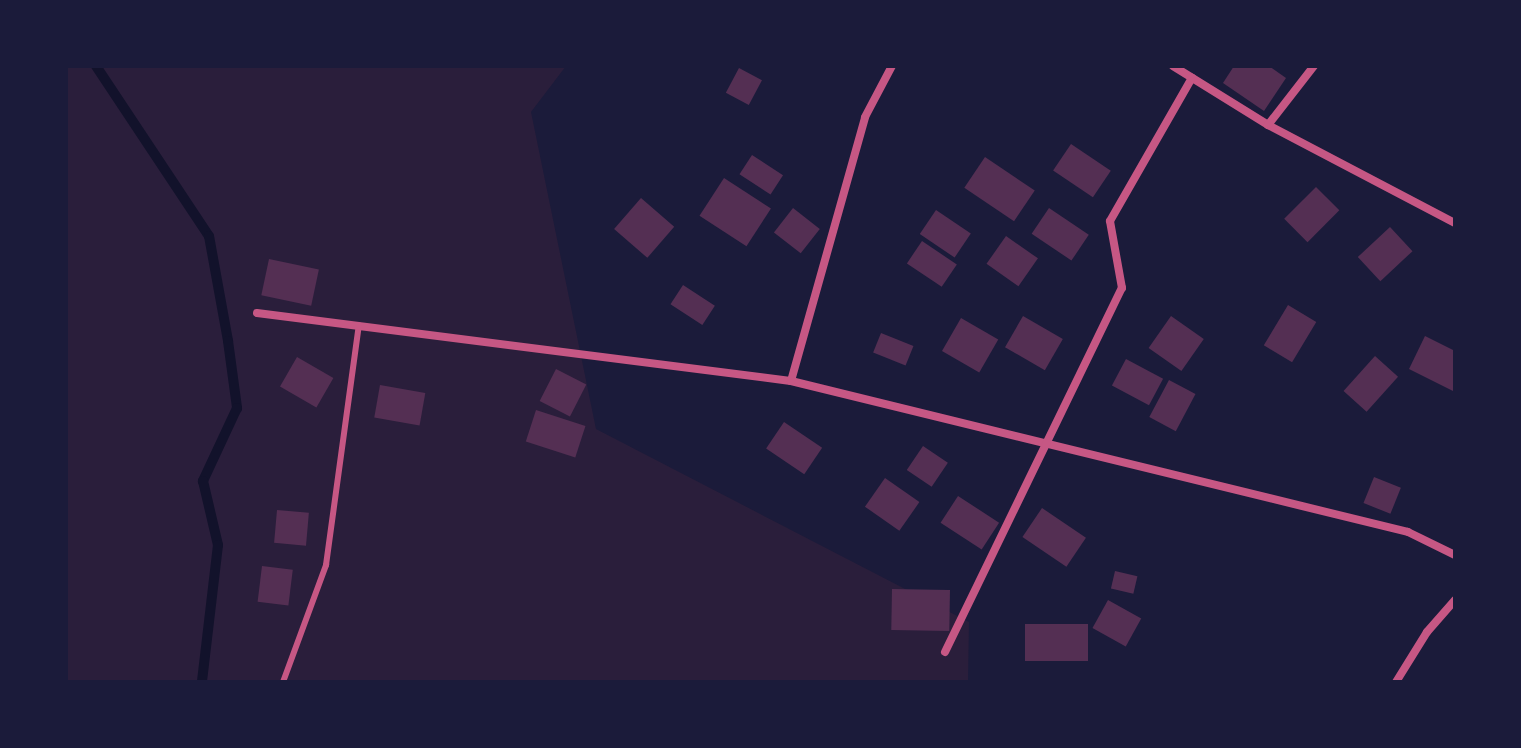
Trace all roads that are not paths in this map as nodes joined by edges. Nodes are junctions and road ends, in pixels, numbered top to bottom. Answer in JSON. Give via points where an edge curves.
{"nodes":[{"id":1,"x":892,"y":66,"type":"edge"},
{"id":2,"x":1173,"y":66,"type":"edge"},
{"id":3,"x":1314,"y":66,"type":"edge"},
{"id":4,"x":1192,"y":78,"type":"junction"},
{"id":5,"x":1268,"y":125,"type":"junction"},
{"id":6,"x":1455,"y":223,"type":"edge"},
{"id":7,"x":257,"y":313,"type":"dead end"},
{"id":8,"x":359,"y":325,"type":"junction"},
{"id":9,"x":791,"y":381,"type":"junction"},
{"id":10,"x":1042,"y":446,"type":"junction"},
{"id":11,"x":1455,"y":555,"type":"edge"},
{"id":12,"x":1455,"y":600,"type":"edge"},
{"id":13,"x":945,"y":652,"type":"dead end"},
{"id":14,"x":283,"y":682,"type":"edge"},
{"id":15,"x":1396,"y":682,"type":"edge"}],
"edges":[{"from":1,"to":9,"type":"street","via":[[865,117]]},
{"from":2,"to":4,"type":"street"},
{"from":3,"to":5,"type":"street"},
{"from":4,"to":5,"type":"street"},
{"from":4,"to":10,"type":"street","via":[[1110,221],[1122,288]]},
{"from":5,"to":6,"type":"street"},
{"from":7,"to":8,"type":"street"},
{"from":8,"to":9,"type":"street"},
{"from":8,"to":14,"type":"lane","via":[[326,565]]},
{"from":9,"to":10,"type":"street"},
{"from":10,"to":11,"type":"street","via":[[1408,532]]},
{"from":10,"to":13,"type":"street"},
{"from":12,"to":15,"type":"street","via":[[1427,632]]}]}
